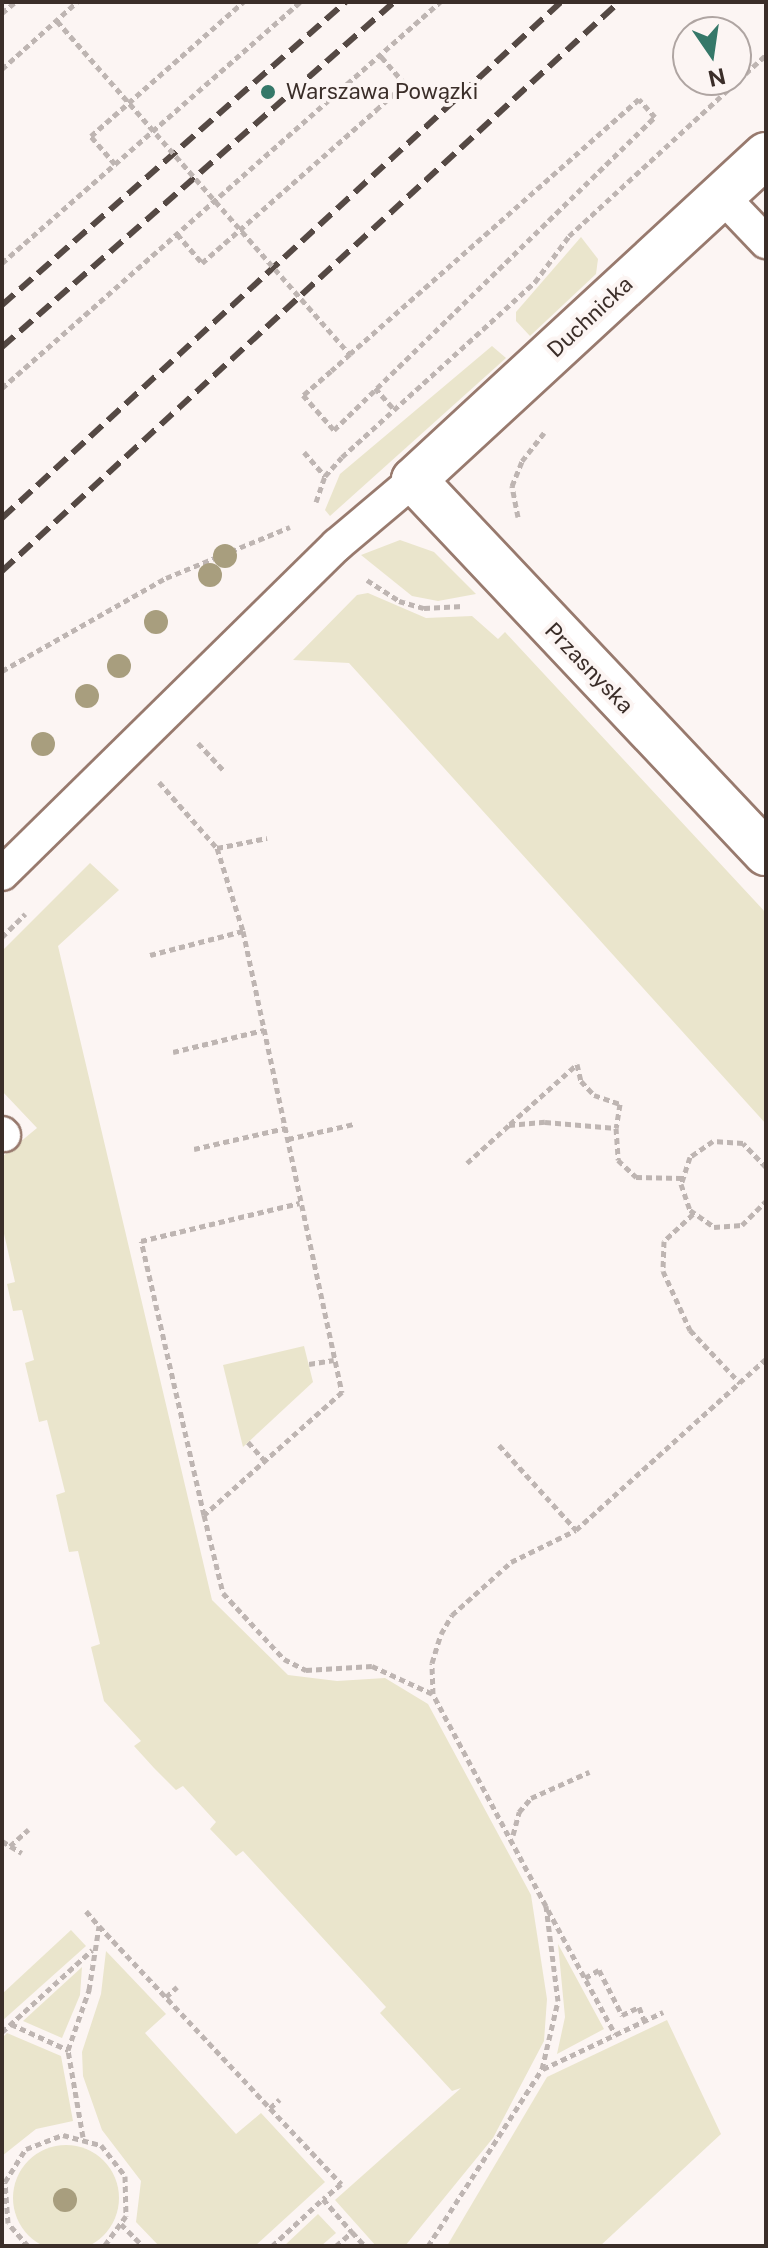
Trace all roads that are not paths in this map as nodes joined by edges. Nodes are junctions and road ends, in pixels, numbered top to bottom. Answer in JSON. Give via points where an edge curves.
{"nodes":[{"id":1,"x":766,"y":155,"type":"edge"},
{"id":2,"x":722,"y":196,"type":"junction"},
{"id":3,"x":766,"y":242,"type":"edge"},
{"id":4,"x":414,"y":480,"type":"junction"},
{"id":5,"x":762,"y":842,"type":"edge"},
{"id":6,"x":2,"y":874,"type":"edge"}],
"edges":[{"from":1,"to":2,"type":"street","name":"Duchnicka"},
{"from":2,"to":3,"type":"lane"},
{"from":2,"to":4,"type":"street","name":"Duchnicka"},
{"from":4,"to":5,"type":"street","name":"Przasnyska","via":[[524,601]]},
{"from":4,"to":6,"type":"lane","via":[[337,545]]}]}
